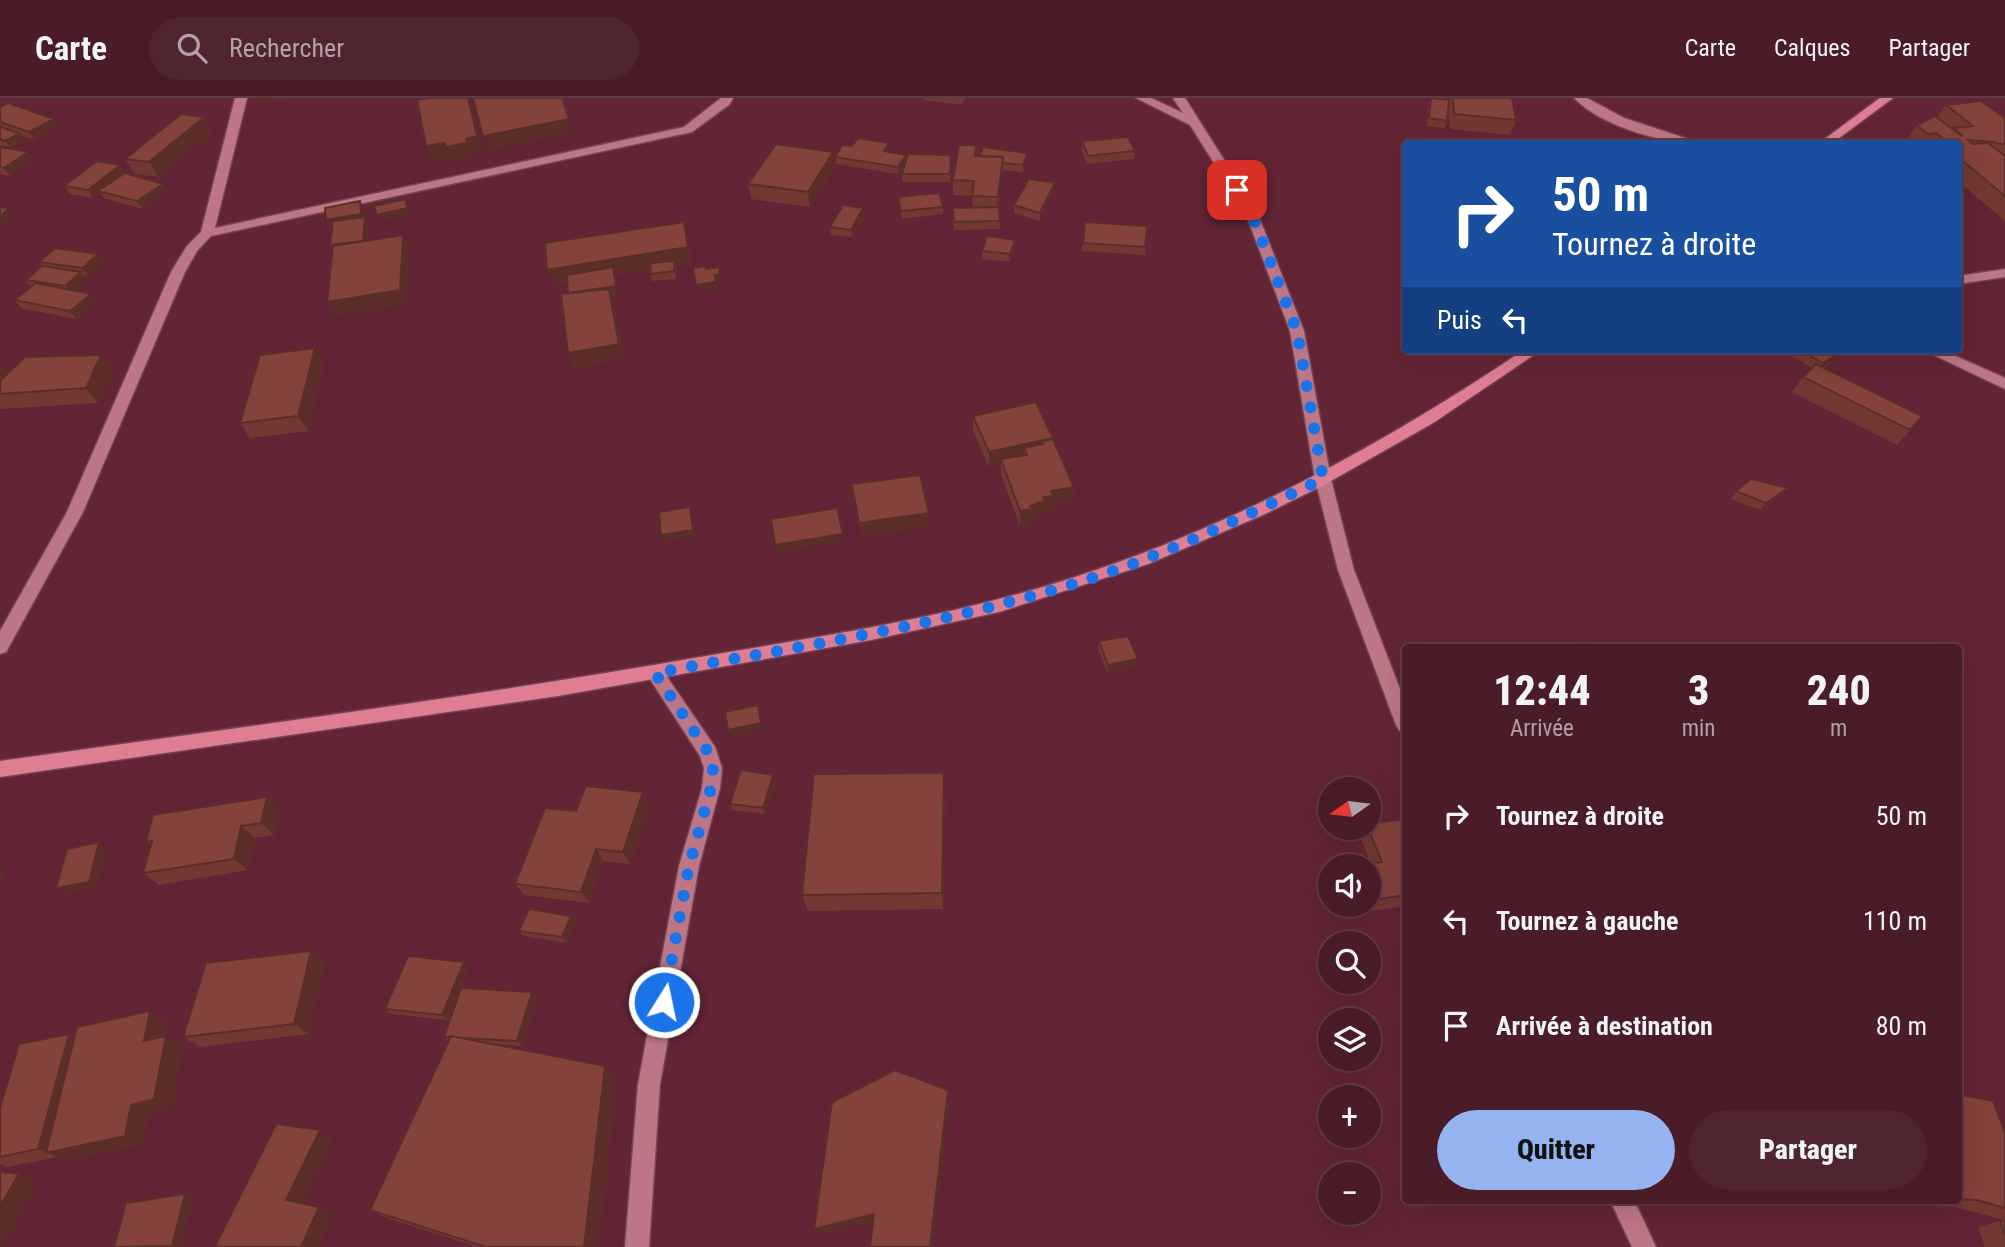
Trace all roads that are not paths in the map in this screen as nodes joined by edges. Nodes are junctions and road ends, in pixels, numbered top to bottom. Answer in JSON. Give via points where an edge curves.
{"nodes":[{"id":1,"x":241,"y":98,"type":"edge"},
{"id":2,"x":727,"y":98,"type":"edge"},
{"id":3,"x":1142,"y":98,"type":"edge"},
{"id":4,"x":1179,"y":98,"type":"edge"},
{"id":5,"x":1580,"y":98,"type":"edge"},
{"id":6,"x":1887,"y":98,"type":"edge"},
{"id":7,"x":1195,"y":123,"type":"junction"},
{"id":8,"x":1685,"y":140,"type":"edge"},
{"id":9,"x":1829,"y":140,"type":"edge"},
{"id":10,"x":207,"y":233,"type":"junction"},
{"id":11,"x":2005,"y":273,"type":"edge"},
{"id":12,"x":1962,"y":279,"type":"edge"},
{"id":13,"x":1528,"y":354,"type":"edge"},
{"id":14,"x":1939,"y":354,"type":"edge"},
{"id":15,"x":2005,"y":384,"type":"edge"},
{"id":16,"x":1323,"y":479,"type":"junction"},
{"id":17,"x":0,"y":647,"type":"edge"},
{"id":18,"x":655,"y":673,"type":"junction"},
{"id":19,"x":1402,"y":717,"type":"edge"},
{"id":20,"x":0,"y":769,"type":"edge"},
{"id":21,"x":1624,"y":1204,"type":"edge"},
{"id":22,"x":637,"y":1247,"type":"edge"},
{"id":23,"x":1644,"y":1247,"type":"edge"}],
"edges":[{"from":1,"to":10,"type":"street"},
{"from":2,"to":10,"type":"street","via":[[688,130]]},
{"from":3,"to":7,"type":"street"},
{"from":4,"to":7,"type":"street"},
{"from":5,"to":8,"type":"street","via":[[1624,121]]},
{"from":6,"to":9,"type":"main road"},
{"from":7,"to":16,"type":"street","via":[[1251,212],[1297,331]]},
{"from":10,"to":17,"type":"street","via":[[178,272],[75,512]]},
{"from":11,"to":12,"type":"street"},
{"from":13,"to":16,"type":"main road","via":[[1406,433]]},
{"from":14,"to":15,"type":"street"},
{"from":16,"to":18,"type":"main road","via":[[1221,528],[1082,582],[941,621]]},
{"from":16,"to":19,"type":"street","via":[[1346,570]]},
{"from":18,"to":20,"type":"main road"},
{"from":18,"to":22,"type":"street","via":[[708,752],[713,768],[689,866],[649,1084]]},
{"from":21,"to":23,"type":"street"}]}
